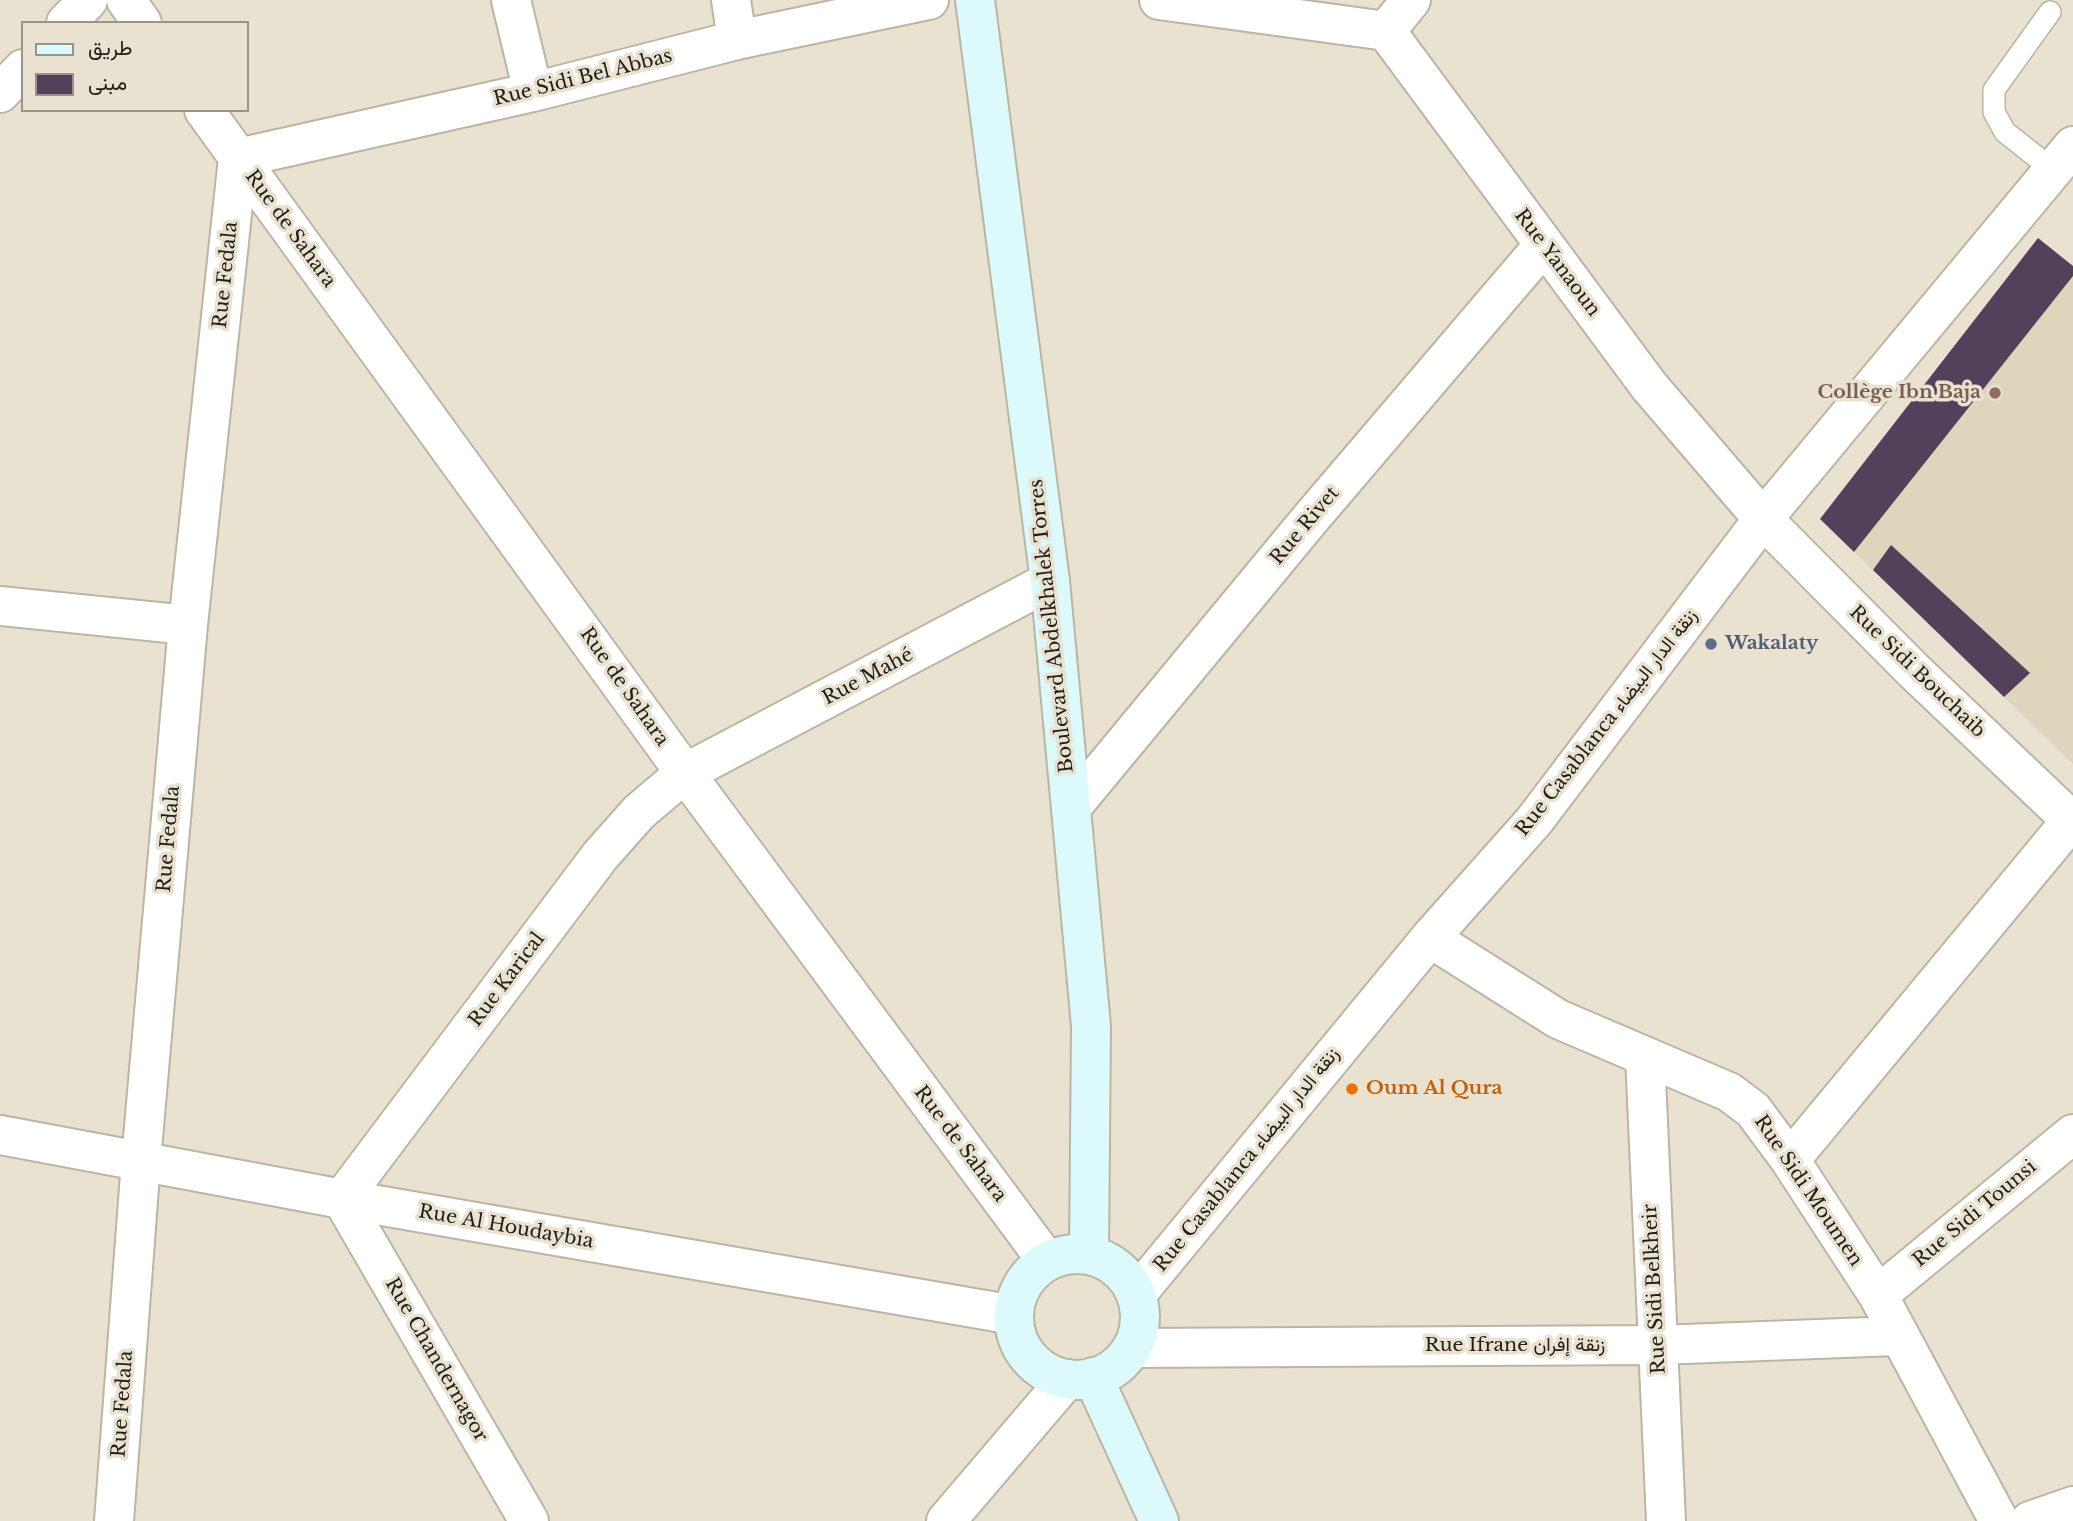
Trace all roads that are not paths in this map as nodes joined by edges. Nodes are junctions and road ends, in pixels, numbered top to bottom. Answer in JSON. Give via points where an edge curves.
{"nodes":[{"id":1,"x":88,"y":0,"type":"edge"},
{"id":2,"x":126,"y":0,"type":"edge"},
{"id":3,"x":511,"y":0,"type":"edge"},
{"id":4,"x":731,"y":0,"type":"edge"},
{"id":5,"x":929,"y":0,"type":"edge"},
{"id":6,"x":975,"y":0,"type":"edge"},
{"id":7,"x":1159,"y":0,"type":"edge"},
{"id":8,"x":1411,"y":0,"type":"edge"},
{"id":9,"x":2050,"y":12,"type":"dead end"},
{"id":10,"x":68,"y":21,"type":"edge"},
{"id":11,"x":141,"y":21,"type":"edge"},
{"id":12,"x":1386,"y":31,"type":"junction"},
{"id":13,"x":737,"y":40,"type":"junction"},
{"id":14,"x":21,"y":71,"type":"edge"},
{"id":15,"x":533,"y":92,"type":"junction"},
{"id":16,"x":0,"y":93,"type":"edge"},
{"id":17,"x":205,"y":112,"type":"edge"},
{"id":18,"x":238,"y":158,"type":"junction"},
{"id":19,"x":2063,"y":158,"type":"edge"},
{"id":20,"x":1543,"y":246,"type":"junction"},
{"id":21,"x":1763,"y":519,"type":"junction"},
{"id":22,"x":1050,"y":581,"type":"junction"},
{"id":23,"x":0,"y":606,"type":"edge"},
{"id":24,"x":188,"y":625,"type":"junction"},
{"id":25,"x":685,"y":773,"type":"junction"},
{"id":26,"x":1071,"y":808,"type":"junction"},
{"id":27,"x":2072,"y":822,"type":"edge"},
{"id":28,"x":1430,"y":938,"type":"junction"},
{"id":29,"x":1645,"y":1056,"type":"junction"},
{"id":30,"x":2073,"y":1134,"type":"edge"},
{"id":31,"x":0,"y":1135,"type":"edge"},
{"id":32,"x":1790,"y":1160,"type":"junction"},
{"id":33,"x":141,"y":1161,"type":"junction"},
{"id":34,"x":342,"y":1199,"type":"junction"},
{"id":35,"x":1089,"y":1254,"type":"junction"},
{"id":36,"x":1046,"y":1261,"type":"junction"},
{"id":37,"x":1136,"y":1295,"type":"junction"},
{"id":38,"x":1878,"y":1295,"type":"junction"},
{"id":39,"x":1014,"y":1315,"type":"junction"},
{"id":40,"x":1898,"y":1336,"type":"junction"},
{"id":41,"x":1658,"y":1345,"type":"junction"},
{"id":42,"x":1132,"y":1348,"type":"junction"},
{"id":43,"x":1080,"y":1378,"type":"junction"},
{"id":44,"x":2073,"y":1506,"type":"edge"},
{"id":45,"x":114,"y":1521,"type":"edge"},
{"id":46,"x":529,"y":1521,"type":"edge"},
{"id":47,"x":946,"y":1521,"type":"edge"},
{"id":48,"x":1159,"y":1521,"type":"edge"},
{"id":49,"x":1666,"y":1521,"type":"edge"},
{"id":50,"x":1999,"y":1521,"type":"edge"},
{"id":51,"x":2030,"y":1521,"type":"edge"}],
"edges":[{"from":1,"to":10,"type":"street"},
{"from":2,"to":11,"type":"street"},
{"from":3,"to":15,"type":"street"},
{"from":4,"to":13,"type":"street"},
{"from":5,"to":13,"type":"street","name":"Rue Sidi Bel Abbas"},
{"from":6,"to":22,"type":"main road","name":"Boulevard Abdelkhalek Torres"},
{"from":7,"to":12,"type":"street"},
{"from":8,"to":12,"type":"street"},
{"from":9,"to":19,"type":"lane","via":[[1994,90],[1994,112],[2005,132]]},
{"from":12,"to":20,"type":"street","name":"Rue Yanaoun"},
{"from":13,"to":15,"type":"street","name":"Rue Sidi Bel Abbas"},
{"from":14,"to":16,"type":"street"},
{"from":15,"to":18,"type":"street","name":"Rue Sidi Bel Abbas"},
{"from":17,"to":18,"type":"street","name":"Rue de Sahara"},
{"from":18,"to":24,"type":"street","name":"Rue Fedala"},
{"from":18,"to":25,"type":"street","name":"Rue de Sahara"},
{"from":19,"to":21,"type":"street","name":"Rue Casablanca زنقة الدار البيضاء"},
{"from":20,"to":21,"type":"street","name":"Rue Yanaoun","via":[[1648,386]]},
{"from":20,"to":26,"type":"street","name":"Rue Rivet"},
{"from":21,"to":27,"type":"street","name":"Rue Sidi Bouchaib"},
{"from":21,"to":28,"type":"street","name":"Rue Casablanca زنقة الدار البيضاء","via":[[1534,821]]},
{"from":22,"to":25,"type":"street","name":"Rue Mahé"},
{"from":22,"to":26,"type":"main road","name":"Boulevard Abdelkhalek Torres"},
{"from":23,"to":24,"type":"street"},
{"from":24,"to":33,"type":"street","name":"Rue Fedala"},
{"from":25,"to":34,"type":"street","name":"Rue Karical","via":[[639,812],[600,856]]},
{"from":25,"to":36,"type":"street","name":"Rue de Sahara"},
{"from":26,"to":35,"type":"main road","name":"Boulevard Abdelkhalek Torres","via":[[1091,1026]]},
{"from":27,"to":32,"type":"street"},
{"from":28,"to":29,"type":"street","name":"Rue Sidi Moumen","via":[[1558,1019]]},
{"from":28,"to":37,"type":"street","name":"Rue Casablanca زنقة الدار البيضاء"},
{"from":29,"to":32,"type":"street","name":"Rue Sidi Moumen","via":[[1740,1098]]},
{"from":29,"to":41,"type":"street","name":"Rue Sidi Belkheir"},
{"from":30,"to":38,"type":"street","name":"Rue Sidi Tounsi"},
{"from":31,"to":33,"type":"street","name":"Rue Al Houdaybia"},
{"from":32,"to":38,"type":"street","name":"Rue Sidi Moumen"},
{"from":33,"to":34,"type":"street","name":"Rue Al Houdaybia"},
{"from":33,"to":45,"type":"street","name":"Rue Fedala"},
{"from":34,"to":39,"type":"street","name":"Rue Al Houdaybia"},
{"from":34,"to":46,"type":"street","name":"Rue Chandernagor"},
{"from":35,"to":36,"type":"main road","via":[[1067,1254]]},
{"from":35,"to":37,"type":"main road","via":[[1118,1268]]},
{"from":36,"to":39,"type":"main road","via":[[1028,1277]]},
{"from":37,"to":42,"type":"main road","via":[[1140,1321]]},
{"from":38,"to":40,"type":"street","name":"Rue Sidi Moumen"},
{"from":39,"to":43,"type":"main road","via":[[1023,1349],[1042,1368]]},
{"from":40,"to":41,"type":"street","name":"Rue Ifrane زنقة إفران"},
{"from":40,"to":50,"type":"street","name":"Rue Sidi Moumen"},
{"from":41,"to":42,"type":"street","name":"Rue Ifrane زنقة إفران"},
{"from":41,"to":49,"type":"street","name":"Rue Sidi Belkheir"},
{"from":42,"to":43,"type":"main road","via":[[1109,1371]]},
{"from":43,"to":47,"type":"street"},
{"from":43,"to":48,"type":"main road"},
{"from":44,"to":51,"type":"street"}]}
